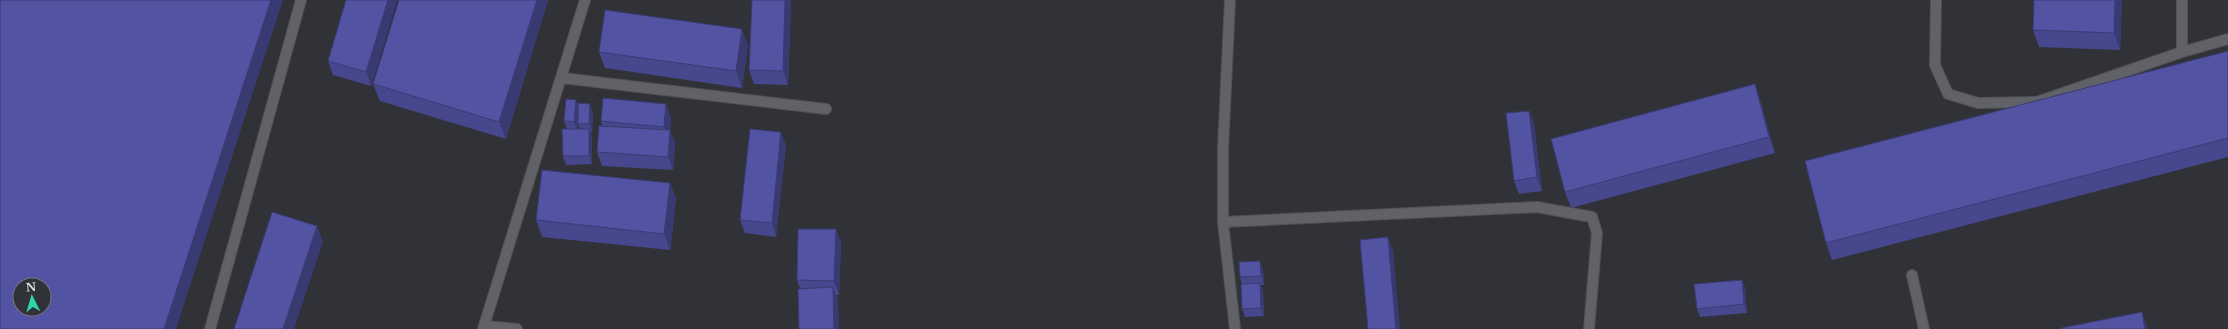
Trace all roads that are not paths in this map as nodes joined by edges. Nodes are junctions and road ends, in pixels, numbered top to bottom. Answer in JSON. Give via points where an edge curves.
{"nodes":[{"id":1,"x":301,"y":0,"type":"edge"},
{"id":2,"x":585,"y":0,"type":"edge"},
{"id":3,"x":1230,"y":0,"type":"edge"},
{"id":4,"x":1936,"y":0,"type":"edge"},
{"id":5,"x":2182,"y":0,"type":"edge"},
{"id":6,"x":2228,"y":39,"type":"edge"},
{"id":7,"x":2182,"y":52,"type":"junction"},
{"id":8,"x":562,"y":78,"type":"junction"},
{"id":9,"x":826,"y":109,"type":"dead end"},
{"id":10,"x":1223,"y":222,"type":"junction"},
{"id":11,"x":1912,"y":275,"type":"dead end"},
{"id":12,"x":483,"y":327,"type":"edge"},
{"id":13,"x":210,"y":329,"type":"edge"},
{"id":14,"x":517,"y":329,"type":"edge"},
{"id":15,"x":1235,"y":329,"type":"edge"},
{"id":16,"x":1589,"y":329,"type":"edge"},
{"id":17,"x":1924,"y":329,"type":"edge"}],
"edges":[{"from":1,"to":13,"type":"street"},
{"from":2,"to":8,"type":"street"},
{"from":3,"to":10,"type":"street","via":[[1223,149]]},
{"from":4,"to":7,"type":"street","via":[[1935,65],[1948,94],[1978,103],[2037,102]]},
{"from":5,"to":7,"type":"street"},
{"from":6,"to":7,"type":"street"},
{"from":8,"to":9,"type":"street"},
{"from":8,"to":12,"type":"street"},
{"from":10,"to":15,"type":"street"},
{"from":10,"to":16,"type":"street","via":[[1538,207],[1592,218],[1597,233]]},
{"from":11,"to":17,"type":"street"},
{"from":12,"to":14,"type":"street"}]}
